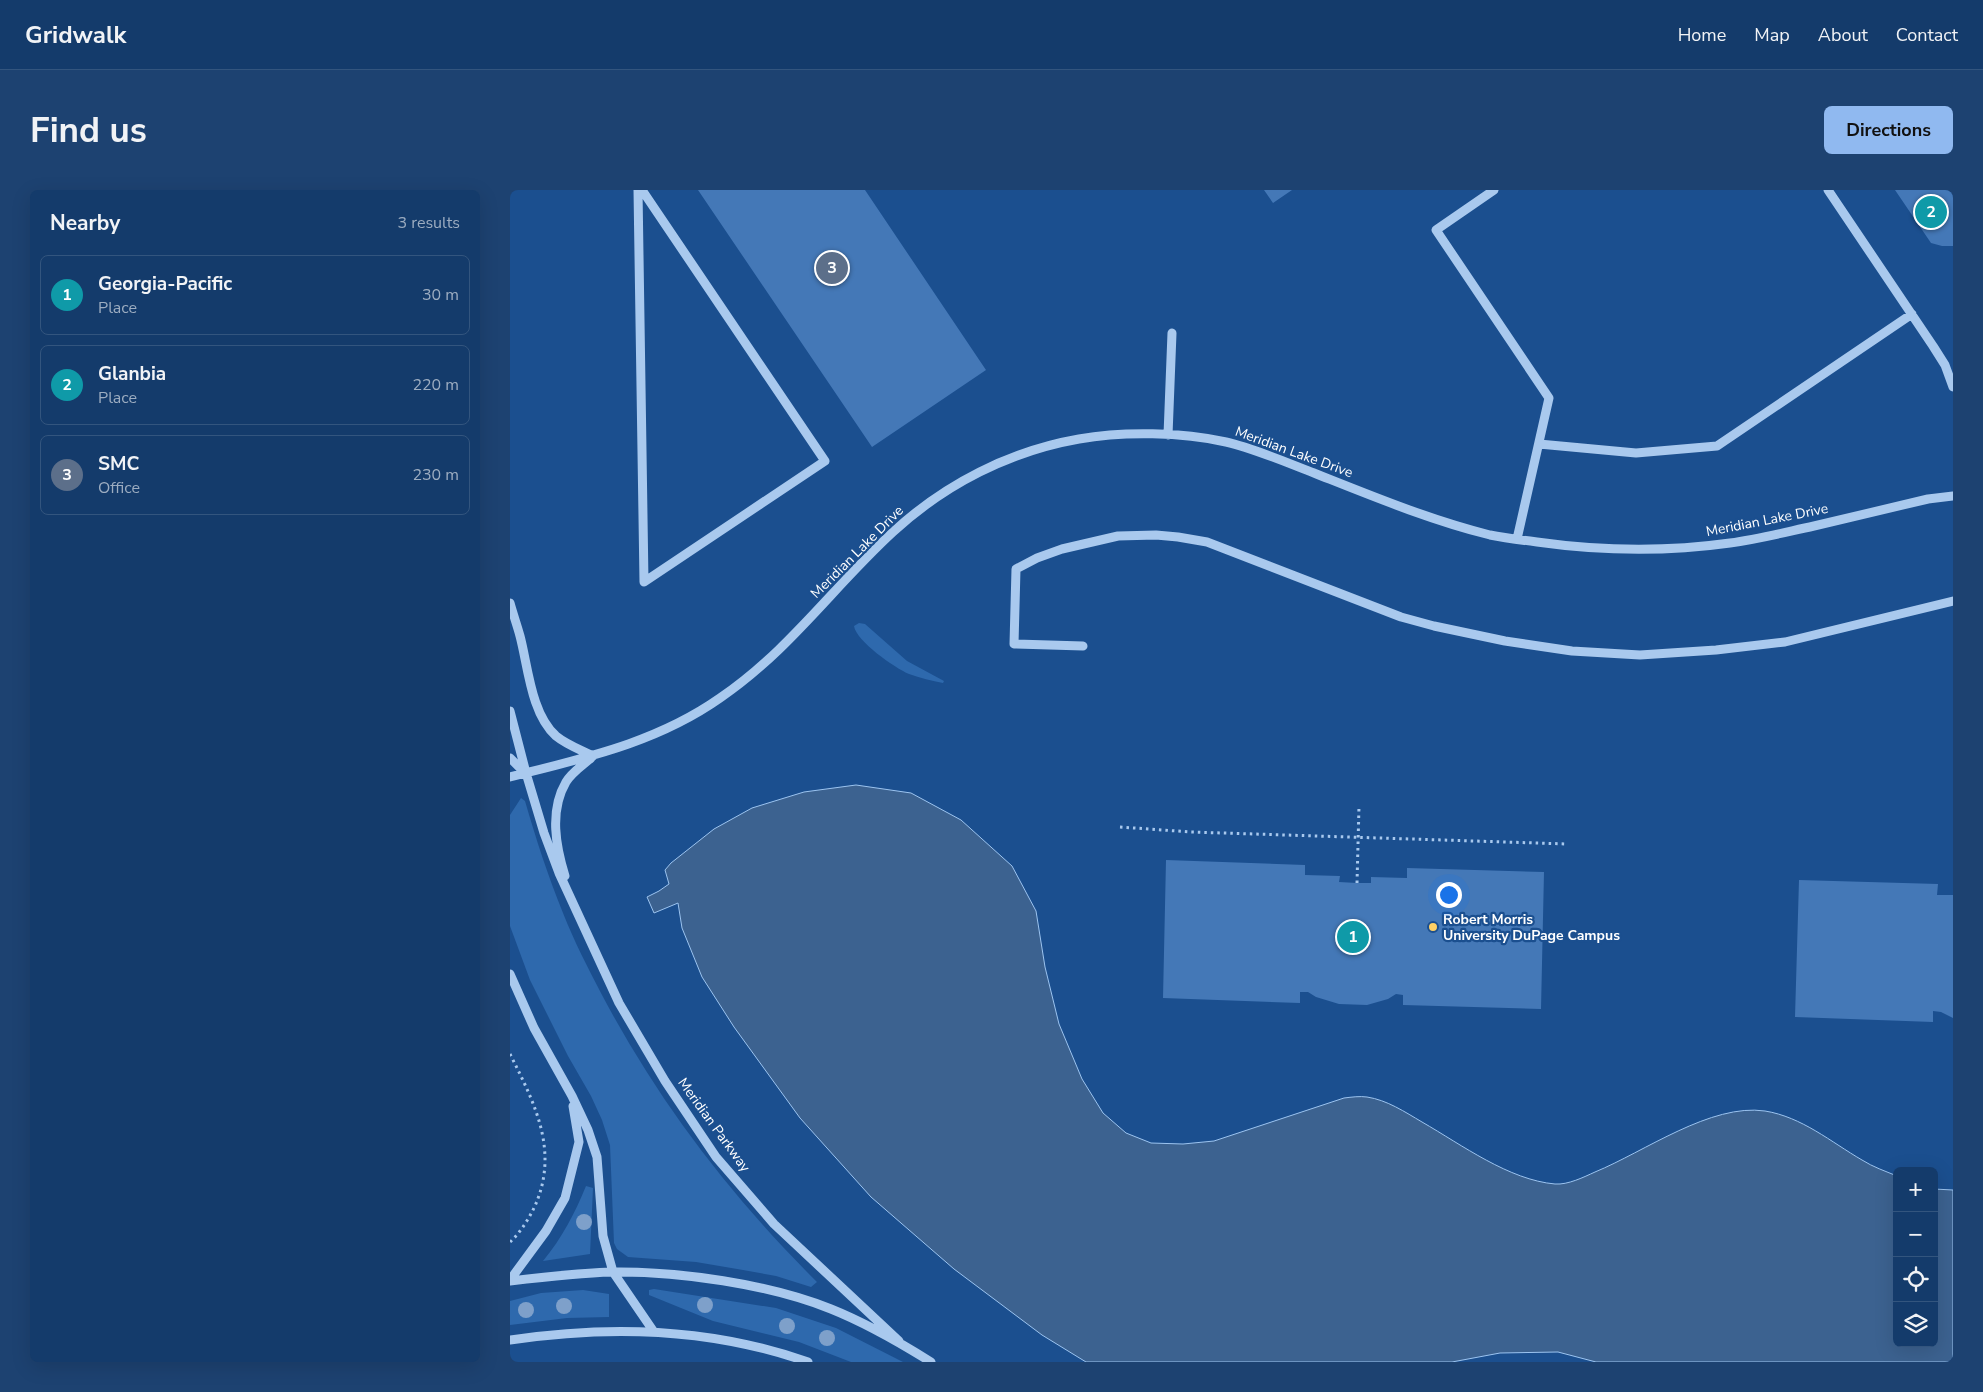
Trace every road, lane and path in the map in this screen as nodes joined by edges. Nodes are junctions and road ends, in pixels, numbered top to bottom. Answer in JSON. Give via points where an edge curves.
{"nodes":[{"id":1,"x":640,"y":190,"type":"edge"},
{"id":2,"x":1494,"y":190,"type":"edge"},
{"id":3,"x":1828,"y":190,"type":"edge"},
{"id":4,"x":1912,"y":314,"type":"junction"},
{"id":5,"x":1172,"y":333,"type":"dead end"},
{"id":6,"x":1953,"y":387,"type":"edge"},
{"id":7,"x":1168,"y":435,"type":"junction"},
{"id":8,"x":1539,"y":444,"type":"junction"},
{"id":9,"x":1953,"y":496,"type":"edge"},
{"id":10,"x":1517,"y":539,"type":"junction"},
{"id":11,"x":1953,"y":601,"type":"edge"},
{"id":12,"x":510,"y":603,"type":"edge"},
{"id":13,"x":1083,"y":646,"type":"dead end"},
{"id":14,"x":510,"y":711,"type":"edge"},
{"id":15,"x":593,"y":756,"type":"junction"},
{"id":16,"x":510,"y":758,"type":"edge"},
{"id":17,"x":526,"y":773,"type":"junction"},
{"id":18,"x":510,"y":777,"type":"edge"},
{"id":19,"x":1359,"y":806,"type":"dead end"},
{"id":20,"x":1120,"y":827,"type":"dead end"},
{"id":21,"x":1358,"y":837,"type":"junction"},
{"id":22,"x":1568,"y":844,"type":"dead end"},
{"id":23,"x":1357,"y":883,"type":"dead end"},
{"id":24,"x":576,"y":910,"type":"junction"},
{"id":25,"x":510,"y":974,"type":"edge"},
{"id":26,"x":510,"y":1054,"type":"edge"},
{"id":27,"x":572,"y":1096,"type":"junction"},
{"id":28,"x":510,"y":1242,"type":"edge"},
{"id":29,"x":613,"y":1272,"type":"junction"},
{"id":30,"x":510,"y":1281,"type":"edge"},
{"id":31,"x":654,"y":1332,"type":"junction"},
{"id":32,"x":510,"y":1340,"type":"edge"},
{"id":33,"x":899,"y":1342,"type":"junction"},
{"id":34,"x":808,"y":1362,"type":"edge"},
{"id":35,"x":931,"y":1362,"type":"edge"}],
"edges":[{"from":1,"to":1,"type":"street","via":[[825,461],[644,582]]},
{"from":2,"to":8,"type":"street","via":[[1436,230],[1549,398]]},
{"from":3,"to":4,"type":"street"},
{"from":4,"to":6,"type":"street","via":[[1944,365]]},
{"from":4,"to":8,"type":"street","via":[[1717,446],[1636,453]]},
{"from":5,"to":7,"type":"street"},
{"from":7,"to":10,"type":"street","name":"Meridian Lake Drive","via":[[1227,442],[1428,516],[1492,536]]},
{"from":7,"to":15,"type":"street","name":"Meridian Lake Drive","via":[[1110,435],[1071,441],[1020,454],[968,478],[926,505],[894,531],[773,658],[718,700],[642,740]]},
{"from":8,"to":10,"type":"street"},
{"from":9,"to":10,"type":"street","name":"Meridian Lake Drive","via":[[1765,537],[1692,548],[1608,549]]},
{"from":11,"to":13,"type":"street","via":[[1785,642],[1640,655],[1572,651],[1505,641],[1401,617],[1207,542],[1178,537],[1118,536],[1062,549],[1016,569],[1014,644]]},
{"from":12,"to":15,"type":"street","via":[[533,694],[542,716],[555,735]]},
{"from":14,"to":17,"type":"street","name":"Meridian Parkway"},
{"from":15,"to":17,"type":"street","name":"Meridian Lake Drive"},
{"from":15,"to":24,"type":"street","name":"Meridian Parkway","via":[[566,782],[556,817],[563,869]]},
{"from":16,"to":17,"type":"street"},
{"from":17,"to":18,"type":"street","name":"Meridian Lake Drive"},
{"from":17,"to":24,"type":"street","name":"Meridian Parkway","via":[[544,833]]},
{"from":19,"to":21,"type":"path"},
{"from":20,"to":21,"type":"path"},
{"from":21,"to":22,"type":"path"},
{"from":21,"to":23,"type":"path"},
{"from":24,"to":33,"type":"street","name":"Meridian Parkway","via":[[619,1003],[665,1081],[716,1157],[774,1224]]},
{"from":25,"to":27,"type":"street","via":[[534,1028]]},
{"from":26,"to":28,"type":"path","via":[[543,1131],[546,1162],[541,1192],[528,1221]]},
{"from":27,"to":29,"type":"street","via":[[597,1157],[604,1236]]},
{"from":27,"to":30,"type":"street","via":[[579,1142],[565,1198],[546,1232]]},
{"from":29,"to":30,"type":"street","name":"Meridian Parkway"},
{"from":29,"to":31,"type":"street"},
{"from":29,"to":33,"type":"street","name":"Meridian Parkway","via":[[680,1276],[791,1295],[831,1309]]},
{"from":31,"to":32,"type":"street","via":[[606,1330]]},
{"from":31,"to":34,"type":"street","via":[[704,1336]]},
{"from":33,"to":35,"type":"street","name":"Meridian Parkway"}]}
